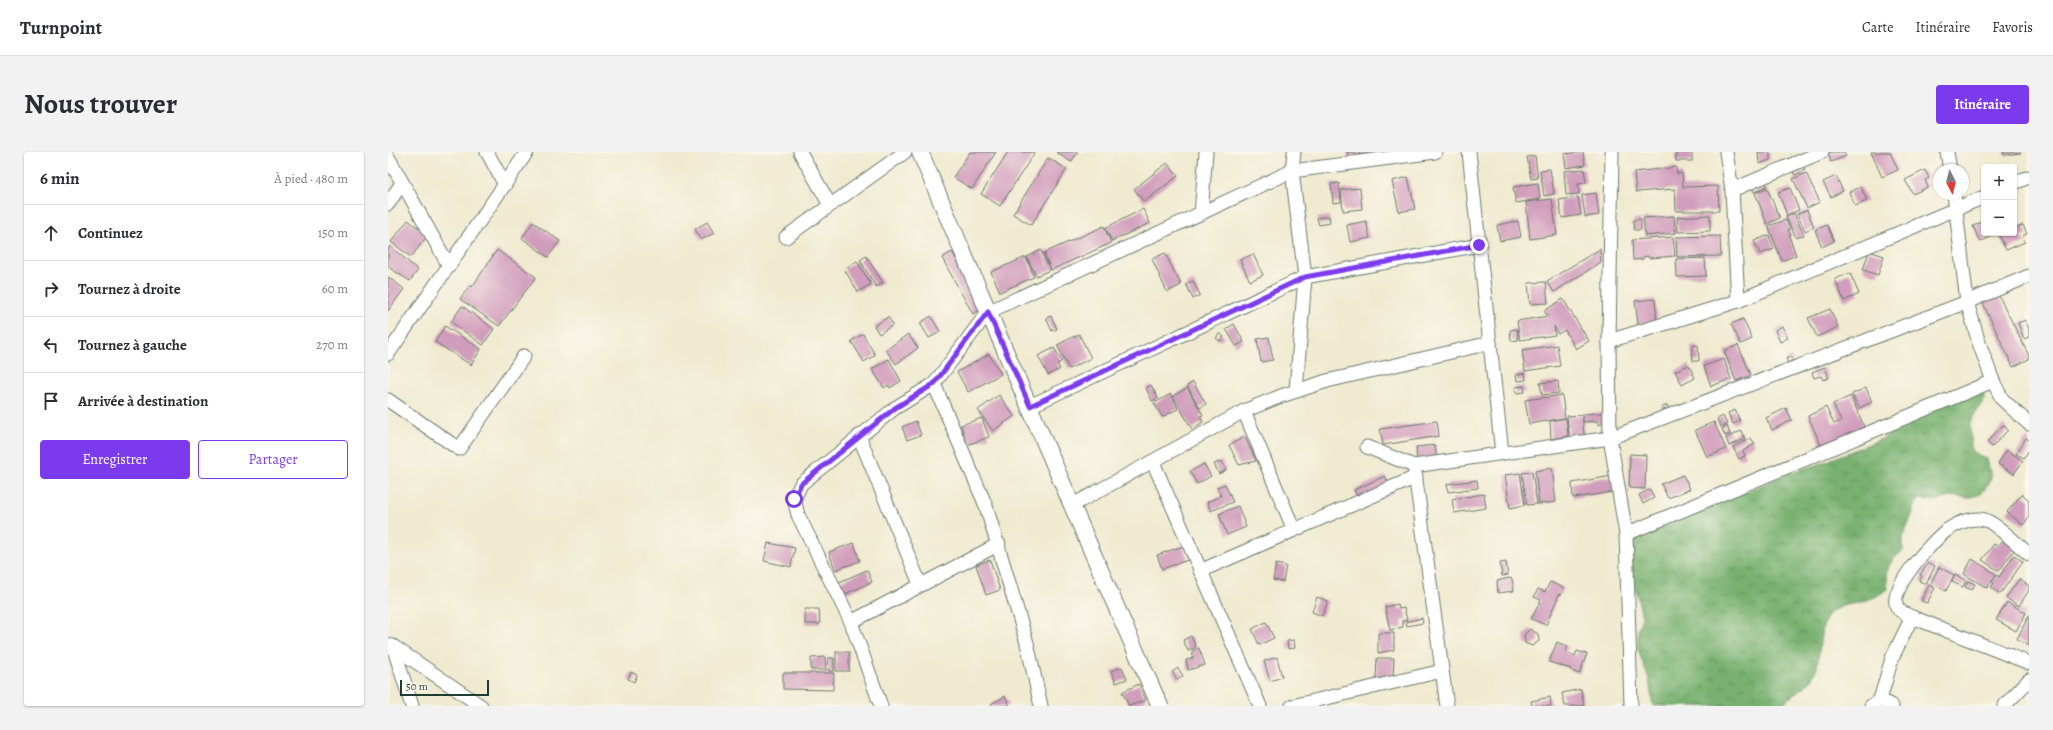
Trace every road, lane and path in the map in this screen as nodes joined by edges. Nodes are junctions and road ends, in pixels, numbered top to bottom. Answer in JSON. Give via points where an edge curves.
{"nodes":[{"id":1,"x":487,"y":152,"type":"edge"},
{"id":2,"x":527,"y":152,"type":"edge"},
{"id":3,"x":800,"y":152,"type":"edge"},
{"id":4,"x":905,"y":152,"type":"edge"},
{"id":5,"x":920,"y":152,"type":"edge"},
{"id":6,"x":1206,"y":152,"type":"edge"},
{"id":7,"x":1294,"y":152,"type":"edge"},
{"id":8,"x":1435,"y":152,"type":"edge"},
{"id":9,"x":1468,"y":152,"type":"edge"},
{"id":10,"x":1612,"y":152,"type":"edge"},
{"id":11,"x":1726,"y":152,"type":"edge"},
{"id":12,"x":1822,"y":152,"type":"edge"},
{"id":13,"x":1947,"y":152,"type":"edge"},
{"id":14,"x":388,"y":157,"type":"edge"},
{"id":15,"x":1949,"y":164,"type":"edge"},
{"id":16,"x":1292,"y":171,"type":"junction"},
{"id":17,"x":2029,"y":177,"type":"edge"},
{"id":18,"x":2017,"y":182,"type":"edge"},
{"id":19,"x":402,"y":183,"type":"junction"},
{"id":20,"x":505,"y":185,"type":"junction"},
{"id":21,"x":1732,"y":190,"type":"junction"},
{"id":22,"x":1981,"y":198,"type":"edge"},
{"id":23,"x":1955,"y":200,"type":"edge"},
{"id":24,"x":388,"y":204,"type":"edge"},
{"id":25,"x":830,"y":205,"type":"junction"},
{"id":26,"x":1956,"y":209,"type":"junction"},
{"id":27,"x":1201,"y":214,"type":"junction"},
{"id":28,"x":786,"y":236,"type":"dead end"},
{"id":29,"x":1479,"y":245,"type":"junction"},
{"id":30,"x":449,"y":266,"type":"junction"},
{"id":31,"x":2029,"y":276,"type":"edge"},
{"id":32,"x":1305,"y":277,"type":"junction"},
{"id":33,"x":1738,"y":301,"type":"junction"},
{"id":34,"x":1967,"y":302,"type":"junction"},
{"id":35,"x":988,"y":312,"type":"junction"},
{"id":36,"x":1609,"y":341,"type":"junction"},
{"id":37,"x":1490,"y":343,"type":"junction"},
{"id":38,"x":388,"y":354,"type":"edge"},
{"id":39,"x":524,"y":356,"type":"dead end"},
{"id":40,"x":1993,"y":381,"type":"junction"},
{"id":41,"x":934,"y":384,"type":"junction"},
{"id":42,"x":1296,"y":390,"type":"junction"},
{"id":43,"x":388,"y":400,"type":"edge"},
{"id":44,"x":1030,"y":406,"type":"junction"},
{"id":45,"x":1244,"y":411,"type":"junction"},
{"id":46,"x":2029,"y":424,"type":"edge"},
{"id":47,"x":859,"y":436,"type":"junction"},
{"id":48,"x":1610,"y":438,"type":"junction"},
{"id":49,"x":1367,"y":447,"type":"dead end"},
{"id":50,"x":1502,"y":454,"type":"junction"},
{"id":51,"x":1153,"y":462,"type":"junction"},
{"id":52,"x":1415,"y":472,"type":"junction"},
{"id":53,"x":1071,"y":506,"type":"junction"},
{"id":54,"x":1294,"y":530,"type":"junction"},
{"id":55,"x":1626,"y":534,"type":"junction"},
{"id":56,"x":999,"y":544,"type":"junction"},
{"id":57,"x":2029,"y":554,"type":"edge"},
{"id":58,"x":1200,"y":571,"type":"junction"},
{"id":59,"x":920,"y":584,"type":"junction"},
{"id":60,"x":1912,"y":618,"type":"junction"},
{"id":61,"x":852,"y":622,"type":"junction"},
{"id":62,"x":390,"y":644,"type":"edge"},
{"id":63,"x":2029,"y":663,"type":"edge"},
{"id":64,"x":1442,"y":671,"type":"junction"},
{"id":65,"x":2029,"y":680,"type":"edge"},
{"id":66,"x":1876,"y":703,"type":"edge"},
{"id":67,"x":409,"y":706,"type":"edge"},
{"id":68,"x":482,"y":706,"type":"edge"},
{"id":69,"x":881,"y":706,"type":"edge"},
{"id":70,"x":1041,"y":706,"type":"edge"},
{"id":71,"x":1160,"y":706,"type":"edge"},
{"id":72,"x":1260,"y":706,"type":"edge"},
{"id":73,"x":1292,"y":706,"type":"edge"},
{"id":74,"x":1447,"y":706,"type":"edge"},
{"id":75,"x":1631,"y":706,"type":"edge"},
{"id":76,"x":1892,"y":706,"type":"edge"},
{"id":77,"x":2004,"y":706,"type":"edge"}],
"edges":[{"from":1,"to":20,"type":"street"},
{"from":2,"to":20,"type":"street"},
{"from":3,"to":25,"type":"street"},
{"from":4,"to":25,"type":"street"},
{"from":5,"to":35,"type":"street"},
{"from":6,"to":27,"type":"street"},
{"from":7,"to":16,"type":"street"},
{"from":8,"to":16,"type":"street"},
{"from":9,"to":29,"type":"street"},
{"from":10,"to":36,"type":"street"},
{"from":11,"to":21,"type":"street"},
{"from":12,"to":21,"type":"street"},
{"from":13,"to":15,"type":"street"},
{"from":14,"to":19,"type":"street"},
{"from":16,"to":27,"type":"street"},
{"from":16,"to":32,"type":"street"},
{"from":17,"to":18,"type":"street"},
{"from":19,"to":24,"type":"street"},
{"from":19,"to":30,"type":"street"},
{"from":20,"to":30,"type":"street"},
{"from":21,"to":33,"type":"street"},
{"from":22,"to":26,"type":"street"},
{"from":23,"to":26,"type":"street"},
{"from":25,"to":28,"type":"street"},
{"from":26,"to":33,"type":"street"},
{"from":26,"to":34,"type":"street"},
{"from":27,"to":35,"type":"street"},
{"from":29,"to":32,"type":"street"},
{"from":29,"to":37,"type":"street"},
{"from":30,"to":38,"type":"street"},
{"from":31,"to":34,"type":"street"},
{"from":32,"to":42,"type":"street"},
{"from":32,"to":44,"type":"street"},
{"from":33,"to":36,"type":"street"},
{"from":34,"to":40,"type":"street"},
{"from":34,"to":48,"type":"street"},
{"from":35,"to":41,"type":"street"},
{"from":35,"to":44,"type":"street"},
{"from":36,"to":48,"type":"street"},
{"from":37,"to":42,"type":"street"},
{"from":37,"to":50,"type":"street"},
{"from":39,"to":43,"type":"street","via":[[459,449]]},
{"from":40,"to":46,"type":"street","via":[[2002,399]]},
{"from":40,"to":55,"type":"street"},
{"from":41,"to":47,"type":"street","via":[[895,408]]},
{"from":41,"to":56,"type":"street","via":[[986,506]]},
{"from":42,"to":45,"type":"street"},
{"from":44,"to":53,"type":"street"},
{"from":45,"to":51,"type":"street"},
{"from":45,"to":54,"type":"street"},
{"from":47,"to":59,"type":"street"},
{"from":47,"to":61,"type":"street","via":[[801,484],[794,499],[798,514]]},
{"from":48,"to":50,"type":"street"},
{"from":48,"to":55,"type":"street"},
{"from":49,"to":52,"type":"street"},
{"from":50,"to":52,"type":"street"},
{"from":51,"to":53,"type":"street"},
{"from":51,"to":58,"type":"street"},
{"from":52,"to":54,"type":"street"},
{"from":52,"to":64,"type":"street"},
{"from":53,"to":71,"type":"street"},
{"from":54,"to":58,"type":"street"},
{"from":55,"to":75,"type":"street"},
{"from":56,"to":59,"type":"street"},
{"from":56,"to":70,"type":"street","via":[[1027,643]]},
{"from":57,"to":60,"type":"street","via":[[1987,520],[1966,521],[1947,530],[1910,568],[1896,595],[1897,607]]},
{"from":58,"to":72,"type":"street"},
{"from":59,"to":61,"type":"street"},
{"from":60,"to":63,"type":"street"},
{"from":60,"to":66,"type":"street","via":[[1892,658]]},
{"from":61,"to":69,"type":"street"},
{"from":62,"to":67,"type":"street"},
{"from":62,"to":68,"type":"street"},
{"from":64,"to":73,"type":"street"},
{"from":64,"to":74,"type":"street"},
{"from":65,"to":77,"type":"street"},
{"from":66,"to":76,"type":"street"}]}
